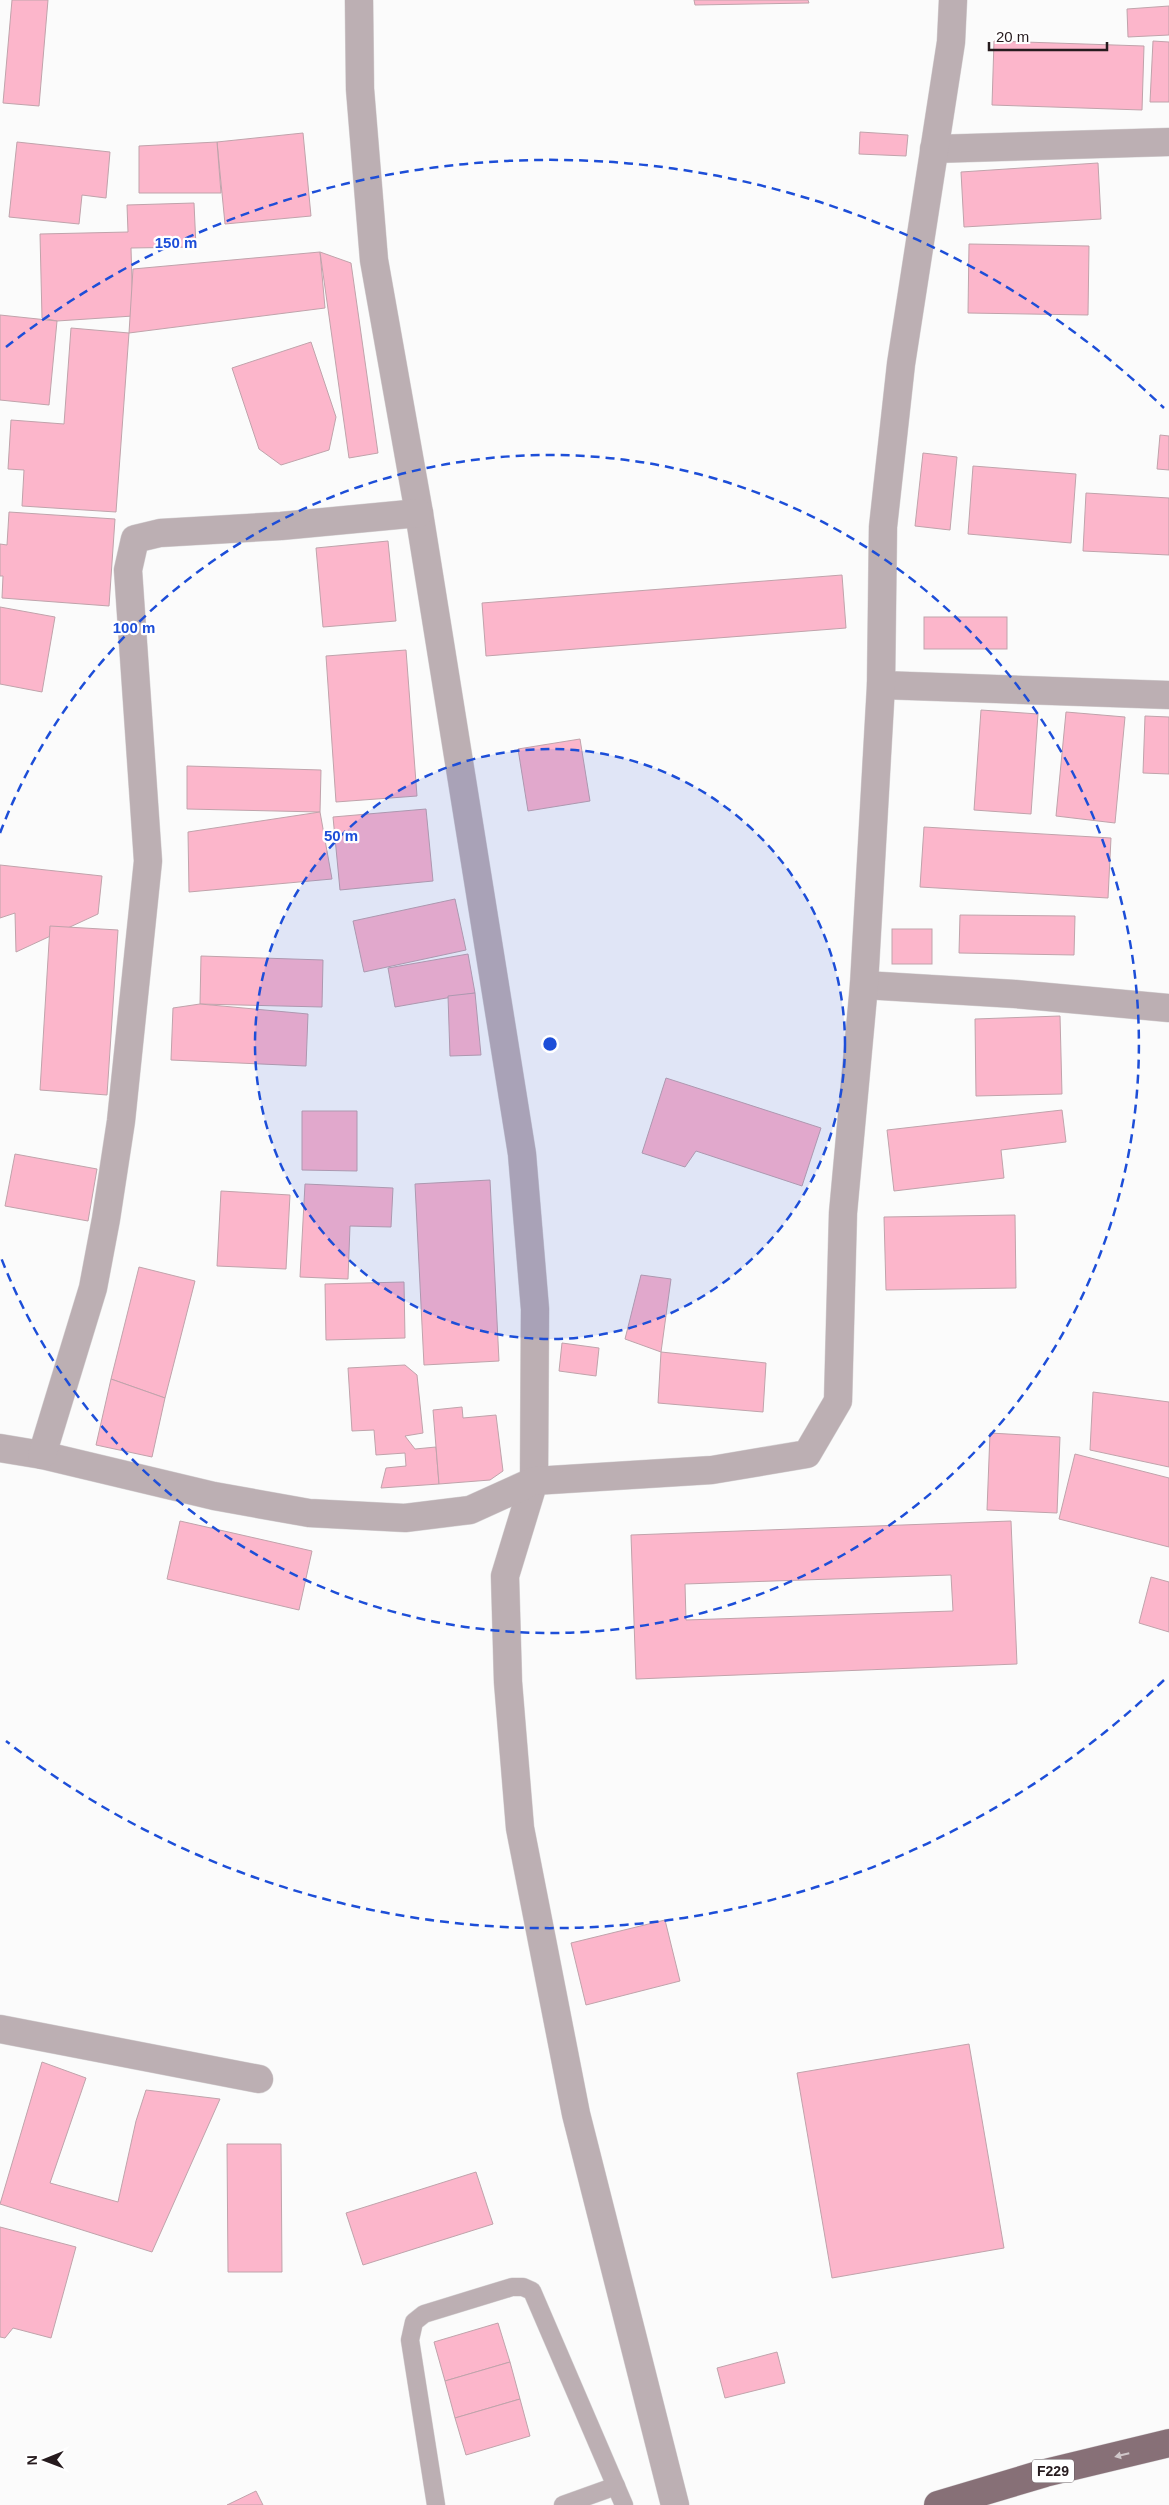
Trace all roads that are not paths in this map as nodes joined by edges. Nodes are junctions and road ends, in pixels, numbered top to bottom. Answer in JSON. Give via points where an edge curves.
{"nodes":[{"id":1,"x":359,"y":0,"type":"edge"},
{"id":2,"x":953,"y":0,"type":"edge"},
{"id":3,"x":1169,"y":142,"type":"edge"},
{"id":4,"x":934,"y":149,"type":"junction"},
{"id":5,"x":419,"y":512,"type":"junction"},
{"id":6,"x":881,"y":685,"type":"junction"},
{"id":7,"x":1169,"y":695,"type":"edge"},
{"id":8,"x":864,"y":984,"type":"junction"},
{"id":9,"x":1169,"y":1008,"type":"edge"},
{"id":10,"x":0,"y":1448,"type":"edge"},
{"id":11,"x":42,"y":1455,"type":"junction"},
{"id":12,"x":534,"y":1481,"type":"junction"},
{"id":13,"x":0,"y":2029,"type":"edge"},
{"id":14,"x":259,"y":2079,"type":"dead end"},
{"id":15,"x":1169,"y":2443,"type":"edge"},
{"id":16,"x":616,"y":2486,"type":"junction"},
{"id":17,"x":436,"y":2505,"type":"edge"},
{"id":18,"x":563,"y":2505,"type":"edge"},
{"id":19,"x":624,"y":2505,"type":"edge"},
{"id":20,"x":674,"y":2505,"type":"edge"},
{"id":21,"x":938,"y":2505,"type":"edge"}],
"edges":[{"from":1,"to":5,"type":"street","via":[[360,89],[374,260]]},
{"from":2,"to":4,"type":"street","via":[[951,42]]},
{"from":3,"to":4,"type":"street"},
{"from":4,"to":6,"type":"street","via":[[901,364],[883,527]]},
{"from":5,"to":11,"type":"street","via":[[281,526],[160,533],[135,539],[128,570],[148,861],[121,1121],[106,1219],[93,1288]]},
{"from":5,"to":12,"type":"street","via":[[522,1154],[536,1309]]},
{"from":6,"to":7,"type":"street"},
{"from":6,"to":8,"type":"street"},
{"from":8,"to":9,"type":"street"},
{"from":8,"to":12,"type":"street","via":[[843,1213],[838,1401],[806,1454],[712,1470]]},
{"from":10,"to":11,"type":"street"},
{"from":11,"to":12,"type":"street","via":[[214,1496],[300,1511],[405,1518],[470,1510]]},
{"from":12,"to":20,"type":"street","via":[[505,1576],[508,1682],[520,1828],[576,2114]]},
{"from":13,"to":14,"type":"street"},
{"from":15,"to":21,"type":"main road","number":"F229","one_way":true,"via":[[1045,2473]]},
{"from":16,"to":17,"type":"lane","via":[[532,2291],[512,2287],[424,2314],[414,2322],[410,2340]]},
{"from":16,"to":18,"type":"lane"},
{"from":16,"to":19,"type":"lane"}]}
